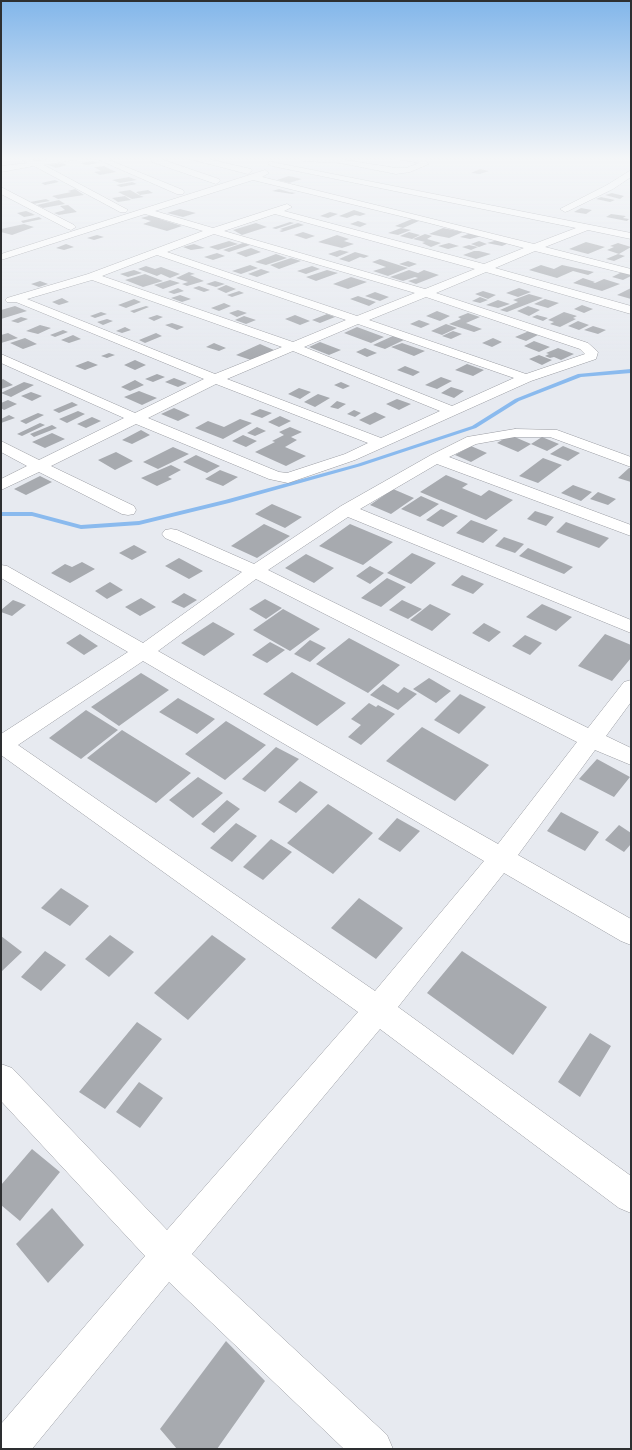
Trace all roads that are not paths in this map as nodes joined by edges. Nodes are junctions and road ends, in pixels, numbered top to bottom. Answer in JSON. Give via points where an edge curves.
{"nodes":[{"id":1,"x":66,"y":225,"type":"edge"},
{"id":2,"x":78,"y":225,"type":"edge"},
{"id":3,"x":102,"y":225,"type":"edge"},
{"id":4,"x":191,"y":225,"type":"edge"},
{"id":5,"x":232,"y":225,"type":"edge"},
{"id":6,"x":325,"y":225,"type":"edge"},
{"id":7,"x":447,"y":225,"type":"edge"},
{"id":8,"x":575,"y":225,"type":"edge"},
{"id":9,"x":71,"y":227,"type":"junction"},
{"id":10,"x":587,"y":227,"type":"junction"},
{"id":11,"x":631,"y":228,"type":"edge"},
{"id":12,"x":213,"y":231,"type":"junction"},
{"id":13,"x":626,"y":235,"type":"edge"},
{"id":14,"x":535,"y":247,"type":"junction"},
{"id":15,"x":1,"y":248,"type":"edge"},
{"id":16,"x":158,"y":252,"type":"junction"},
{"id":17,"x":1,"y":257,"type":"edge"},
{"id":18,"x":485,"y":268,"type":"junction"},
{"id":19,"x":631,"y":272,"type":"edge"},
{"id":20,"x":92,"y":276,"type":"junction"},
{"id":21,"x":426,"y":294,"type":"junction"},
{"id":22,"x":15,"y":298,"type":"junction"},
{"id":23,"x":1,"y":303,"type":"edge"},
{"id":24,"x":631,"y":310,"type":"edge"},
{"id":25,"x":358,"y":320,"type":"junction"},
{"id":26,"x":294,"y":347,"type":"junction"},
{"id":27,"x":1,"y":358,"type":"edge"},
{"id":28,"x":526,"y":378,"type":"junction"},
{"id":29,"x":215,"y":379,"type":"junction"},
{"id":30,"x":452,"y":411,"type":"junction"},
{"id":31,"x":134,"y":418,"type":"junction"},
{"id":32,"x":381,"y":443,"type":"junction"},
{"id":33,"x":1,"y":446,"type":"edge"},
{"id":34,"x":436,"y":458,"type":"junction"},
{"id":35,"x":631,"y":462,"type":"edge"},
{"id":36,"x":40,"y":467,"type":"junction"},
{"id":37,"x":1,"y":485,"type":"edge"},
{"id":38,"x":128,"y":510,"type":"dead end"},
{"id":39,"x":347,"y":510,"type":"junction"},
{"id":40,"x":631,"y":531,"type":"edge"},
{"id":41,"x":171,"y":534,"type":"dead end"},
{"id":42,"x":1,"y":570,"type":"edge"},
{"id":43,"x":255,"y":571,"type":"junction"},
{"id":44,"x":631,"y":627,"type":"edge"},
{"id":45,"x":143,"y":652,"type":"junction"},
{"id":46,"x":631,"y":687,"type":"edge"},
{"id":47,"x":591,"y":739,"type":"junction"},
{"id":48,"x":1,"y":744,"type":"edge"},
{"id":49,"x":631,"y":756,"type":"edge"},
{"id":50,"x":501,"y":858,"type":"junction"},
{"id":51,"x":631,"y":933,"type":"edge"},
{"id":52,"x":378,"y":1010,"type":"junction"},
{"id":53,"x":1,"y":1079,"type":"edge"},
{"id":54,"x":631,"y":1196,"type":"edge"},
{"id":55,"x":168,"y":1256,"type":"junction"},
{"id":56,"x":6,"y":1449,"type":"edge"},
{"id":57,"x":373,"y":1449,"type":"edge"}],
"edges":[{"from":1,"to":9,"type":"street"},
{"from":2,"to":9,"type":"street"},
{"from":3,"to":17,"type":"street"},
{"from":4,"to":12,"type":"street"},
{"from":5,"to":12,"type":"street"},
{"from":6,"to":18,"type":"street"},
{"from":7,"to":14,"type":"street"},
{"from":8,"to":10,"type":"street"},
{"from":9,"to":15,"type":"street"},
{"from":10,"to":13,"type":"street"},
{"from":10,"to":14,"type":"street"},
{"from":11,"to":13,"type":"street"},
{"from":12,"to":16,"type":"street"},
{"from":12,"to":21,"type":"street"},
{"from":14,"to":18,"type":"street"},
{"from":14,"to":19,"type":"street"},
{"from":16,"to":20,"type":"street"},
{"from":16,"to":25,"type":"street"},
{"from":18,"to":21,"type":"street"},
{"from":18,"to":24,"type":"street"},
{"from":20,"to":22,"type":"street"},
{"from":20,"to":26,"type":"street"},
{"from":21,"to":25,"type":"street"},
{"from":21,"to":28,"type":"street","via":[[584,346],[592,352],[591,356]]},
{"from":22,"to":23,"type":"street"},
{"from":22,"to":29,"type":"street"},
{"from":25,"to":26,"type":"street"},
{"from":25,"to":28,"type":"street"},
{"from":26,"to":29,"type":"street"},
{"from":26,"to":30,"type":"street"},
{"from":27,"to":31,"type":"street"},
{"from":28,"to":30,"type":"street"},
{"from":29,"to":31,"type":"street"},
{"from":29,"to":32,"type":"street"},
{"from":30,"to":32,"type":"street"},
{"from":31,"to":32,"type":"street","via":[[282,477],[292,477],[350,457]]},
{"from":31,"to":36,"type":"street"},
{"from":33,"to":36,"type":"street"},
{"from":34,"to":35,"type":"street","via":[[472,440],[515,433],[552,433]]},
{"from":34,"to":39,"type":"street"},
{"from":34,"to":40,"type":"street"},
{"from":36,"to":37,"type":"street"},
{"from":36,"to":38,"type":"street"},
{"from":39,"to":43,"type":"street"},
{"from":39,"to":44,"type":"street"},
{"from":41,"to":43,"type":"street"},
{"from":42,"to":45,"type":"street"},
{"from":43,"to":45,"type":"street"},
{"from":43,"to":47,"type":"street"},
{"from":45,"to":48,"type":"street"},
{"from":45,"to":50,"type":"street"},
{"from":46,"to":47,"type":"street"},
{"from":47,"to":49,"type":"street"},
{"from":47,"to":50,"type":"street"},
{"from":48,"to":52,"type":"street"},
{"from":50,"to":51,"type":"street"},
{"from":50,"to":52,"type":"street"},
{"from":52,"to":54,"type":"street"},
{"from":52,"to":55,"type":"street"},
{"from":53,"to":55,"type":"street"},
{"from":55,"to":56,"type":"street"},
{"from":55,"to":57,"type":"street"}]}
